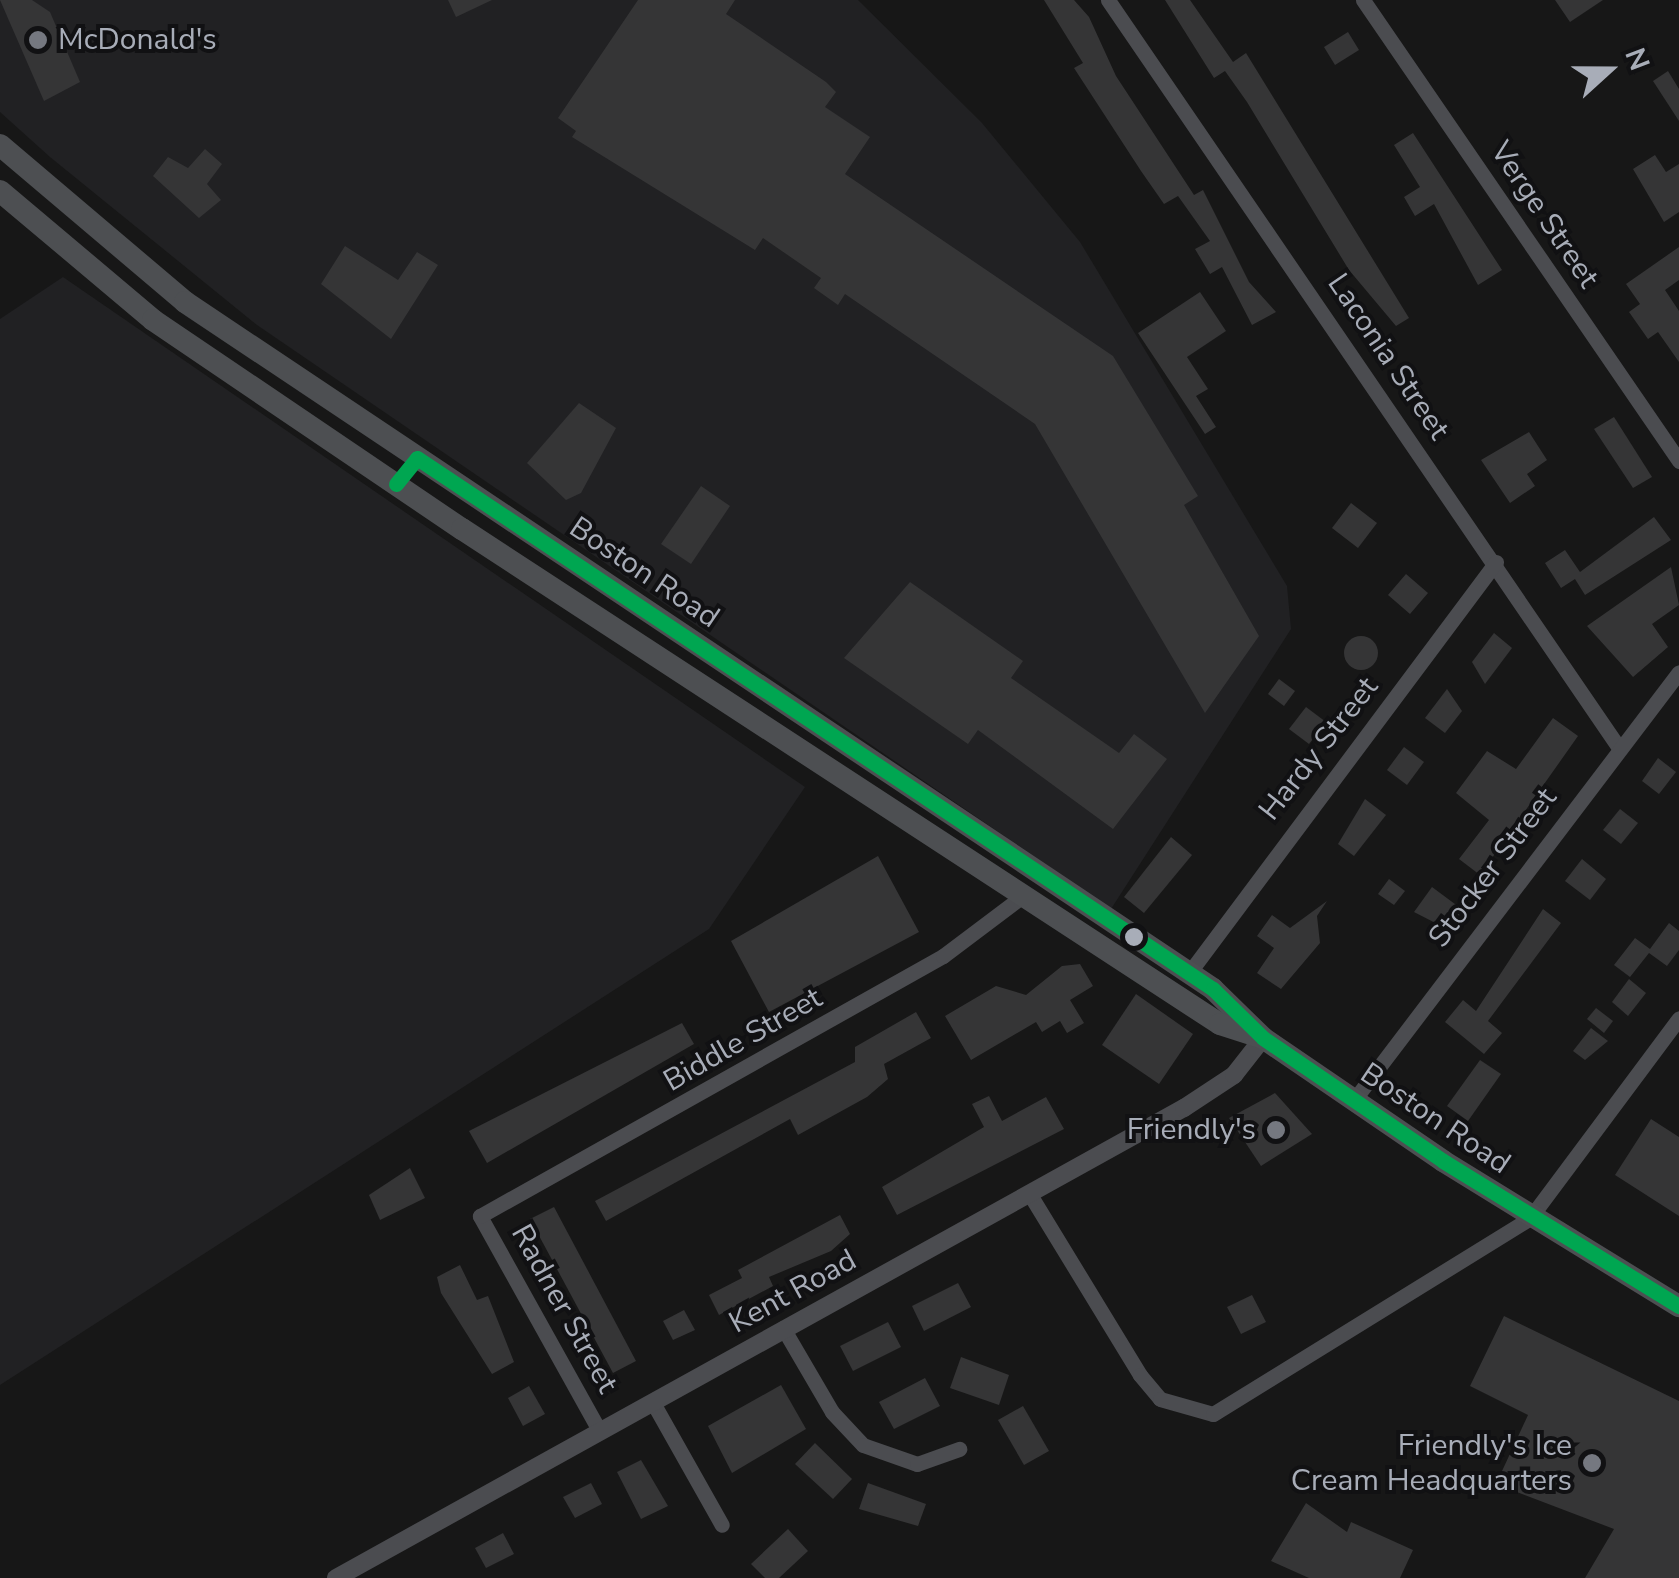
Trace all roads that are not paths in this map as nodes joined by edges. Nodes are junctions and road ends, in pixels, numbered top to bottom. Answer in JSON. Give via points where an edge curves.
{"nodes":[{"id":1,"x":1108,"y":0,"type":"edge"},
{"id":2,"x":1363,"y":0,"type":"edge"},
{"id":3,"x":0,"y":146,"type":"edge"},
{"id":4,"x":0,"y":190,"type":"edge"},
{"id":5,"x":1679,"y":462,"type":"edge"},
{"id":6,"x":1496,"y":562,"type":"junction"},
{"id":7,"x":1679,"y":672,"type":"edge"},
{"id":8,"x":1619,"y":748,"type":"junction"},
{"id":9,"x":1024,"y":895,"type":"junction"},
{"id":10,"x":1189,"y":972,"type":"junction"},
{"id":11,"x":1679,"y":1018,"type":"edge"},
{"id":12,"x":1263,"y":1038,"type":"junction"},
{"id":13,"x":1354,"y":1100,"type":"junction"},
{"id":14,"x":1029,"y":1194,"type":"junction"},
{"id":15,"x":1535,"y":1212,"type":"junction"},
{"id":16,"x":480,"y":1216,"type":"joint"},
{"id":17,"x":1679,"y":1306,"type":"edge"},
{"id":18,"x":784,"y":1328,"type":"junction"},
{"id":19,"x":652,"y":1401,"type":"junction"},
{"id":20,"x":600,"y":1430,"type":"junction"},
{"id":21,"x":959,"y":1449,"type":"dead end"},
{"id":22,"x":722,"y":1525,"type":"dead end"},
{"id":23,"x":336,"y":1578,"type":"edge"}],
"edges":[{"from":1,"to":6,"type":"street","name":"Laconia Street"},
{"from":2,"to":5,"type":"street","name":"Verge Street"},
{"from":3,"to":10,"type":"main road","name":"Boston Road","via":[[199,311]]},
{"from":4,"to":9,"type":"main road","name":"Boston Road","via":[[180,339]]},
{"from":6,"to":8,"type":"street","name":"Laconia Street"},
{"from":6,"to":10,"type":"street","name":"Hardy Street"},
{"from":7,"to":8,"type":"street","name":"Stocker Street"},
{"from":8,"to":13,"type":"street","name":"Stocker Street"},
{"from":9,"to":12,"type":"main road","name":"Boston Road","via":[[1220,1024]]},
{"from":9,"to":16,"type":"street","name":"Biddle Street","via":[[927,965]]},
{"from":10,"to":12,"type":"main road","name":"Boston Road"},
{"from":11,"to":15,"type":"street"},
{"from":12,"to":13,"type":"main road","name":"Boston Road"},
{"from":12,"to":14,"type":"street","name":"Kent Road","via":[[1212,1091]]},
{"from":13,"to":15,"type":"main road","name":"Boston Road"},
{"from":14,"to":15,"type":"street","via":[[1124,1353],[1160,1398],[1189,1414],[1212,1414]]},
{"from":14,"to":18,"type":"street","name":"Kent Road"},
{"from":15,"to":17,"type":"main road","name":"Boston Road"},
{"from":16,"to":20,"type":"street","name":"Radner Street"},
{"from":18,"to":19,"type":"street","name":"Kent Road"},
{"from":18,"to":21,"type":"street","via":[[832,1412],[863,1444],[917,1464]]},
{"from":19,"to":20,"type":"street","name":"Kent Road"},
{"from":19,"to":22,"type":"street"},
{"from":20,"to":23,"type":"street","name":"Kent Road"}]}
